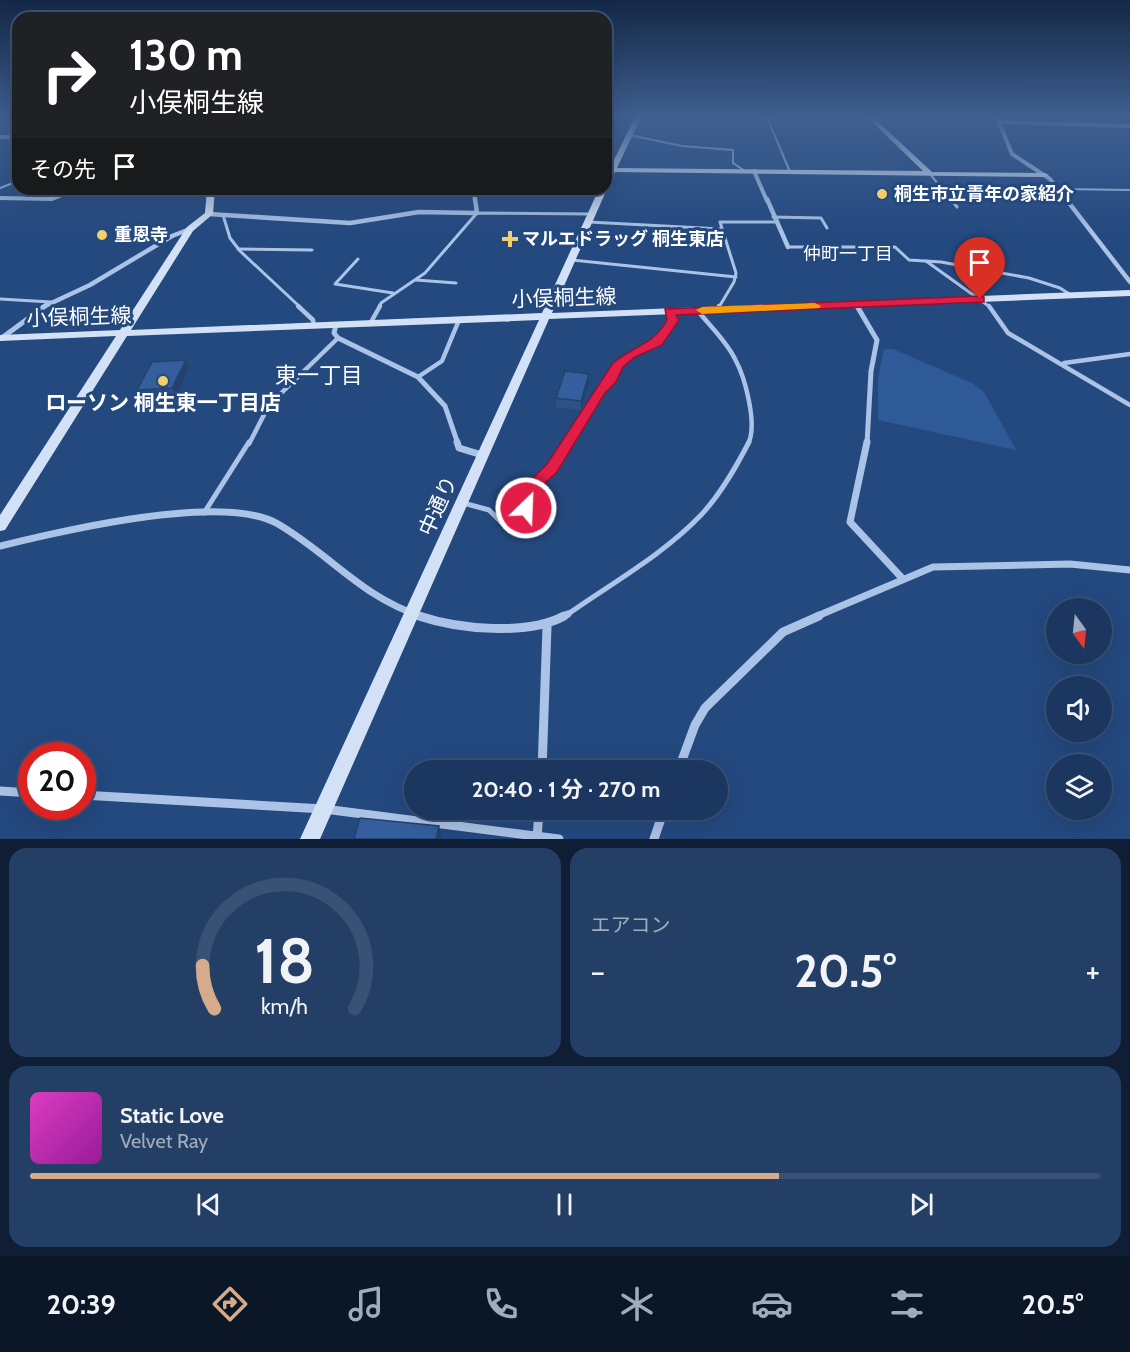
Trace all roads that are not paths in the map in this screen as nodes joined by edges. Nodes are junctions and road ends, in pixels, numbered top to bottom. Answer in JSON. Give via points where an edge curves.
{"nodes":[{"id":1,"x":733,"y":156,"type":"edge"},
{"id":2,"x":781,"y":156,"type":"edge"},
{"id":3,"x":911,"y":156,"type":"edge"},
{"id":4,"x":1015,"y":156,"type":"edge"},
{"id":5,"x":612,"y":170,"type":"edge"},
{"id":6,"x":750,"y":171,"type":"junction"},
{"id":7,"x":790,"y":172,"type":"junction"},
{"id":8,"x":930,"y":174,"type":"junction"},
{"id":9,"x":1045,"y":175,"type":"junction"},
{"id":10,"x":1058,"y":189,"type":"junction"},
{"id":11,"x":1130,"y":190,"type":"edge"},
{"id":12,"x":62,"y":195,"type":"edge"},
{"id":13,"x":211,"y":195,"type":"edge"},
{"id":14,"x":475,"y":195,"type":"edge"},
{"id":15,"x":601,"y":195,"type":"edge"},
{"id":16,"x":0,"y":198,"type":"edge"},
{"id":17,"x":9,"y":198,"type":"junction"},
{"id":18,"x":0,"y":204,"type":"edge"},
{"id":19,"x":957,"y":207,"type":"dead end"},
{"id":20,"x":477,"y":213,"type":"junction"},
{"id":21,"x":209,"y":214,"type":"junction"},
{"id":22,"x":223,"y":215,"type":"junction"},
{"id":23,"x":773,"y":217,"type":"junction"},
{"id":24,"x":591,"y":218,"type":"junction"},
{"id":25,"x":775,"y":222,"type":"junction"},
{"id":26,"x":827,"y":228,"type":"dead end"},
{"id":27,"x":190,"y":229,"type":"junction"},
{"id":28,"x":722,"y":229,"type":"junction"},
{"id":29,"x":788,"y":247,"type":"joint"},
{"id":30,"x":238,"y":249,"type":"junction"},
{"id":31,"x":312,"y":250,"type":"dead end"},
{"id":32,"x":358,"y":259,"type":"dead end"},
{"id":33,"x":572,"y":260,"type":"junction"},
{"id":34,"x":926,"y":261,"type":"junction"},
{"id":35,"x":736,"y":277,"type":"junction"},
{"id":36,"x":416,"y":280,"type":"junction"},
{"id":37,"x":1130,"y":282,"type":"edge"},
{"id":38,"x":456,"y":283,"type":"dead end"},
{"id":39,"x":393,"y":293,"type":"junction"},
{"id":40,"x":1130,"y":293,"type":"edge"},
{"id":41,"x":1071,"y":296,"type":"junction"},
{"id":42,"x":0,"y":299,"type":"edge"},
{"id":43,"x":980,"y":299,"type":"junction"},
{"id":44,"x":51,"y":302,"type":"junction"},
{"id":45,"x":856,"y":304,"type":"junction"},
{"id":46,"x":719,"y":310,"type":"junction"},
{"id":47,"x":698,"y":311,"type":"junction"},
{"id":48,"x":669,"y":312,"type":"junction"},
{"id":49,"x":546,"y":316,"type":"junction"},
{"id":50,"x":459,"y":320,"type":"junction"},
{"id":51,"x":370,"y":324,"type":"junction"},
{"id":52,"x":336,"y":325,"type":"junction"},
{"id":53,"x":314,"y":326,"type":"junction"},
{"id":54,"x":122,"y":333,"type":"junction"},
{"id":55,"x":2,"y":337,"type":"edge"},
{"id":56,"x":338,"y":338,"type":"junction"},
{"id":57,"x":1130,"y":354,"type":"edge"},
{"id":58,"x":1064,"y":363,"type":"junction"},
{"id":59,"x":418,"y":377,"type":"junction"},
{"id":60,"x":1130,"y":405,"type":"edge"},
{"id":61,"x":482,"y":455,"type":"junction"},
{"id":62,"x":463,"y":503,"type":"junction"},
{"id":63,"x":204,"y":513,"type":"junction"},
{"id":64,"x":0,"y":526,"type":"edge"},
{"id":65,"x":0,"y":546,"type":"edge"},
{"id":66,"x":1130,"y":570,"type":"edge"},
{"id":67,"x":902,"y":578,"type":"junction"},
{"id":68,"x":568,"y":614,"type":"joint"},
{"id":69,"x":412,"y":615,"type":"junction"},
{"id":70,"x":547,"y":627,"type":"junction"},
{"id":71,"x":542,"y":760,"type":"edge"},
{"id":72,"x":682,"y":760,"type":"edge"},
{"id":73,"x":0,"y":791,"type":"edge"},
{"id":74,"x":18,"y":792,"type":"edge"},
{"id":75,"x":96,"y":796,"type":"edge"},
{"id":76,"x":324,"y":808,"type":"junction"},
{"id":77,"x":538,"y":820,"type":"edge"},
{"id":78,"x":661,"y":820,"type":"edge"},
{"id":79,"x":537,"y":837,"type":"edge"},
{"id":80,"x":310,"y":839,"type":"edge"},
{"id":81,"x":559,"y":839,"type":"edge"},
{"id":82,"x":654,"y":839,"type":"edge"}],
"edges":[{"from":1,"to":6,"type":"lane","via":[[733,163]]},
{"from":2,"to":7,"type":"lane"},
{"from":3,"to":8,"type":"street"},
{"from":4,"to":9,"type":"street"},
{"from":5,"to":6,"type":"street"},
{"from":6,"to":7,"type":"street"},
{"from":6,"to":23,"type":"street"},
{"from":7,"to":8,"type":"street"},
{"from":8,"to":9,"type":"street"},
{"from":8,"to":19,"type":"lane"},
{"from":9,"to":10,"type":"street"},
{"from":10,"to":11,"type":"lane"},
{"from":10,"to":37,"type":"street"},
{"from":12,"to":17,"type":"street","via":[[52,199]]},
{"from":13,"to":21,"type":"street"},
{"from":14,"to":20,"type":"street"},
{"from":15,"to":24,"type":"street","name":"中通り"},
{"from":16,"to":17,"type":"street"},
{"from":17,"to":18,"type":"street"},
{"from":20,"to":22,"type":"street","via":[[419,212],[350,223]]},
{"from":20,"to":24,"type":"lane"},
{"from":20,"to":36,"type":"lane","via":[[452,245]]},
{"from":21,"to":22,"type":"street"},
{"from":21,"to":27,"type":"street"},
{"from":22,"to":30,"type":"lane"},
{"from":23,"to":25,"type":"street"},
{"from":23,"to":26,"type":"lane","via":[[821,218]]},
{"from":24,"to":28,"type":"lane"},
{"from":24,"to":33,"type":"street","name":"中通り"},
{"from":25,"to":28,"type":"lane","via":[[720,222]]},
{"from":25,"to":29,"type":"street"},
{"from":27,"to":44,"type":"street","via":[[90,285]]},
{"from":27,"to":54,"type":"street"},
{"from":28,"to":35,"type":"lane"},
{"from":29,"to":34,"type":"lane","via":[[895,247],[904,258]]},
{"from":30,"to":31,"type":"lane"},
{"from":30,"to":53,"type":"lane","via":[[313,320]]},
{"from":32,"to":39,"type":"lane","via":[[335,284]]},
{"from":33,"to":35,"type":"lane"},
{"from":33,"to":49,"type":"street","name":"中通り"},
{"from":34,"to":41,"type":"lane","via":[[1029,278],[1060,288]]},
{"from":34,"to":43,"type":"lane"},
{"from":35,"to":46,"type":"lane"},
{"from":36,"to":38,"type":"lane"},
{"from":36,"to":39,"type":"lane"},
{"from":39,"to":51,"type":"lane","via":[[381,303]]},
{"from":40,"to":41,"type":"street","name":"小俣桐生線"},
{"from":41,"to":43,"type":"street","name":"小俣桐生線"},
{"from":42,"to":44,"type":"lane"},
{"from":43,"to":45,"type":"street","name":"小俣桐生線"},
{"from":43,"to":58,"type":"lane","via":[[1008,333]]},
{"from":44,"to":55,"type":"street"},
{"from":45,"to":46,"type":"street","name":"小俣桐生線"},
{"from":45,"to":67,"type":"street","via":[[877,340],[871,370],[867,449],[849,522]]},
{"from":46,"to":47,"type":"street","name":"小俣桐生線"},
{"from":47,"to":48,"type":"street","name":"小俣桐生線"},
{"from":47,"to":68,"type":"lane","via":[[735,358],[750,406],[752,436],[735,469],[701,515],[663,548]]},
{"from":48,"to":49,"type":"street","name":"小俣桐生線"},
{"from":48,"to":62,"type":"lane","via":[[673,320],[665,335],[617,366],[552,468],[537,482],[522,528],[509,530],[489,510]]},
{"from":49,"to":50,"type":"street","name":"小俣桐生線"},
{"from":49,"to":61,"type":"street","name":"中通り"},
{"from":50,"to":51,"type":"street","name":"小俣桐生線"},
{"from":50,"to":59,"type":"lane","via":[[442,361]]},
{"from":51,"to":52,"type":"street","name":"小俣桐生線"},
{"from":52,"to":53,"type":"street","name":"小俣桐生線"},
{"from":52,"to":56,"type":"street","via":[[334,333]]},
{"from":53,"to":54,"type":"street","name":"小俣桐生線"},
{"from":54,"to":55,"type":"street","name":"小俣桐生線"},
{"from":54,"to":64,"type":"street"},
{"from":56,"to":59,"type":"street"},
{"from":56,"to":63,"type":"lane","via":[[269,405],[242,456]]},
{"from":57,"to":58,"type":"lane"},
{"from":58,"to":60,"type":"lane"},
{"from":59,"to":61,"type":"street","via":[[445,406],[459,448]]},
{"from":61,"to":62,"type":"street","name":"中通り"},
{"from":62,"to":69,"type":"street","name":"中通り"},
{"from":63,"to":65,"type":"street","via":[[129,518]]},
{"from":63,"to":69,"type":"street","via":[[244,514],[276,522],[357,585]]},
{"from":66,"to":67,"type":"street","via":[[1070,564],[986,565],[933,567]]},
{"from":67,"to":72,"type":"street","via":[[783,632],[705,708]]},
{"from":68,"to":70,"type":"street"},
{"from":69,"to":70,"type":"street","via":[[478,627]]},
{"from":69,"to":76,"type":"street","name":"中通り"},
{"from":70,"to":71,"type":"street"},
{"from":73,"to":74,"type":"street"},
{"from":75,"to":76,"type":"street"},
{"from":76,"to":79,"type":"street"},
{"from":76,"to":80,"type":"street","name":"中通り"},
{"from":77,"to":79,"type":"street"},
{"from":78,"to":82,"type":"street"},
{"from":79,"to":81,"type":"street"}]}
